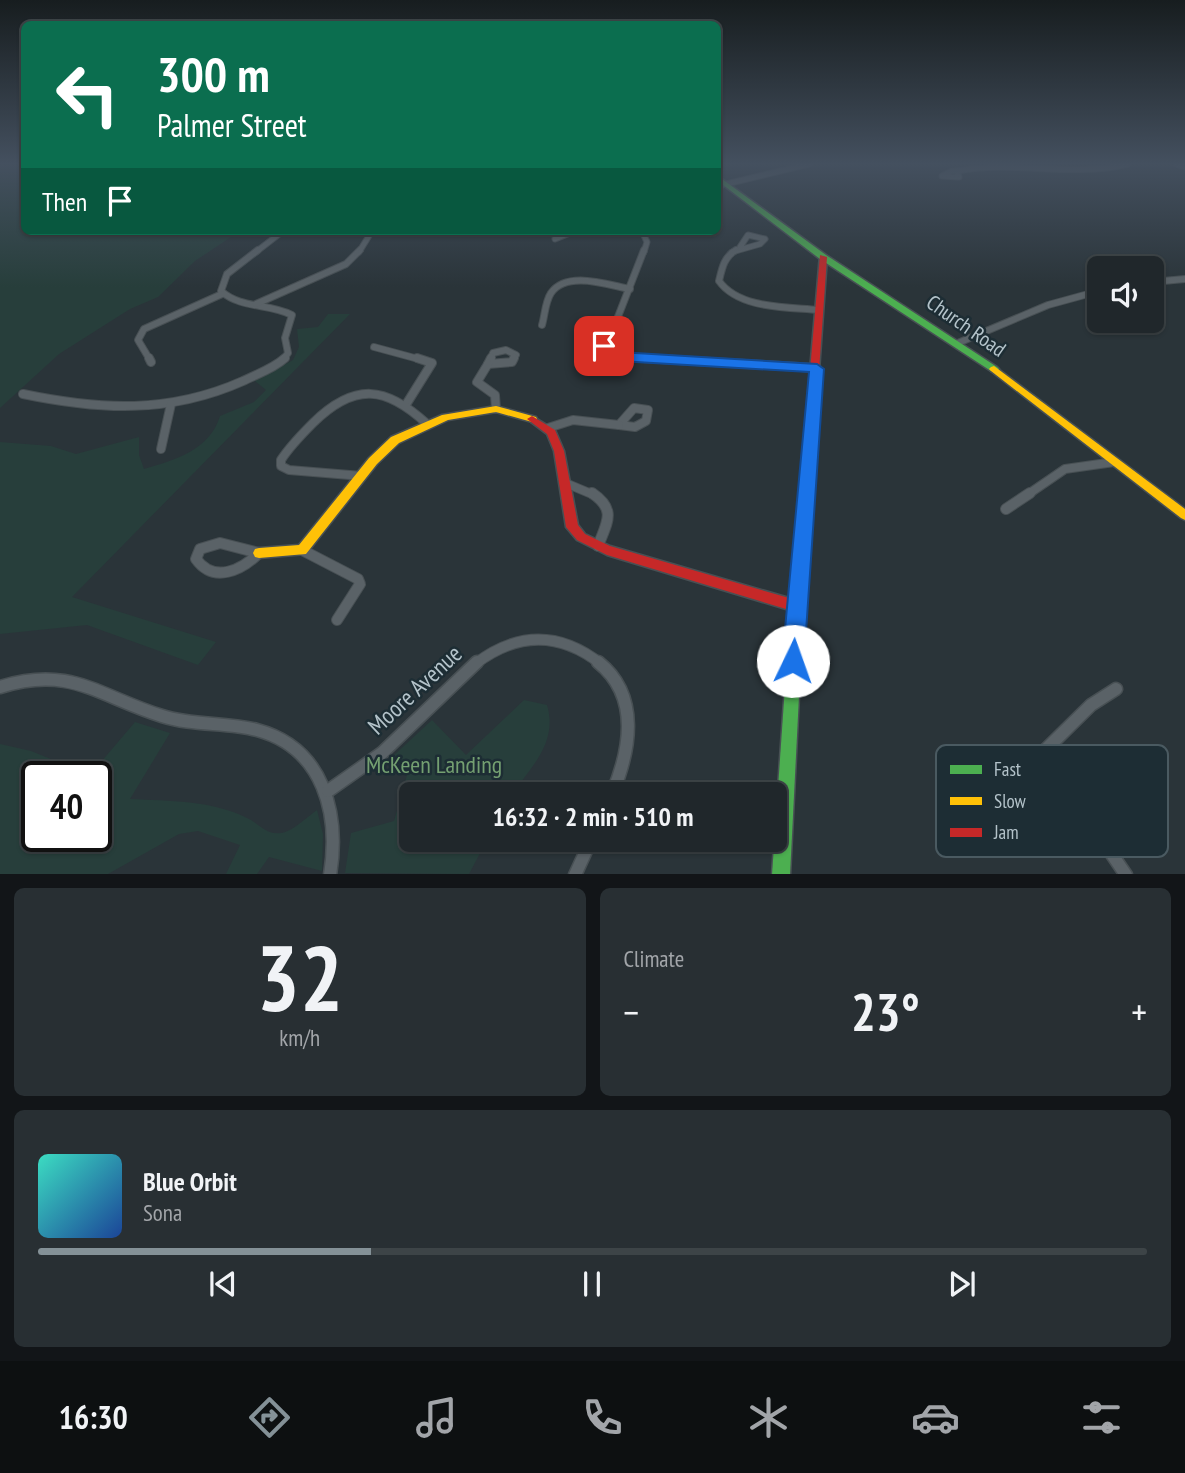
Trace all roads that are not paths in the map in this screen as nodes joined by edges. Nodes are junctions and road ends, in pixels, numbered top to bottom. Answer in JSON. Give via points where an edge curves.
{"nodes":[{"id":1,"x":751,"y":205,"type":"edge"},
{"id":2,"x":278,"y":235,"type":"edge"},
{"id":3,"x":370,"y":235,"type":"edge"},
{"id":4,"x":565,"y":235,"type":"edge"},
{"id":5,"x":644,"y":235,"type":"edge"},
{"id":6,"x":555,"y":239,"type":"dead end"},
{"id":7,"x":740,"y":247,"type":"dead end"},
{"id":8,"x":824,"y":257,"type":"junction"},
{"id":9,"x":1185,"y":279,"type":"edge"},
{"id":10,"x":1164,"y":281,"type":"edge"},
{"id":11,"x":630,"y":289,"type":"junction"},
{"id":12,"x":222,"y":293,"type":"junction"},
{"id":13,"x":1087,"y":294,"type":"edge"},
{"id":14,"x":256,"y":304,"type":"junction"},
{"id":15,"x":818,"y":310,"type":"junction"},
{"id":16,"x":542,"y":325,"type":"dead end"},
{"id":17,"x":958,"y":343,"type":"junction"},
{"id":18,"x":374,"y":347,"type":"dead end"},
{"id":19,"x":151,"y":362,"type":"dead end"},
{"id":20,"x":488,"y":364,"type":"dead end"},
{"id":21,"x":817,"y":369,"type":"junction"},
{"id":22,"x":23,"y":394,"type":"dead end"},
{"id":23,"x":407,"y":403,"type":"junction"},
{"id":24,"x":171,"y":404,"type":"junction"},
{"id":25,"x":496,"y":409,"type":"junction"},
{"id":26,"x":427,"y":424,"type":"junction"},
{"id":27,"x":619,"y":425,"type":"dead end"},
{"id":28,"x":548,"y":428,"type":"junction"},
{"id":29,"x":160,"y":449,"type":"dead end"},
{"id":30,"x":1114,"y":462,"type":"junction"},
{"id":31,"x":362,"y":477,"type":"junction"},
{"id":32,"x":563,"y":482,"type":"junction"},
{"id":33,"x":1006,"y":509,"type":"dead end"},
{"id":34,"x":1185,"y":515,"type":"edge"},
{"id":35,"x":598,"y":545,"type":"junction"},
{"id":36,"x":302,"y":550,"type":"junction"},
{"id":37,"x":259,"y":553,"type":"junction"},
{"id":38,"x":796,"y":606,"type":"junction"},
{"id":39,"x":337,"y":620,"type":"dead end"},
{"id":40,"x":0,"y":687,"type":"edge"},
{"id":41,"x":1116,"y":690,"type":"dead end"},
{"id":42,"x":1050,"y":745,"type":"edge"},
{"id":43,"x":618,"y":782,"type":"edge"},
{"id":44,"x":328,"y":791,"type":"junction"},
{"id":45,"x":585,"y":852,"type":"edge"},
{"id":46,"x":1114,"y":857,"type":"edge"},
{"id":47,"x":330,"y":874,"type":"edge"},
{"id":48,"x":575,"y":874,"type":"edge"},
{"id":49,"x":780,"y":874,"type":"edge"},
{"id":50,"x":1126,"y":874,"type":"edge"}],
"edges":[{"from":1,"to":8,"type":"street","name":"Church Road"},
{"from":2,"to":12,"type":"street","via":[[227,274]]},
{"from":3,"to":14,"type":"street","via":[[346,264]]},
{"from":4,"to":6,"type":"street"},
{"from":5,"to":11,"type":"street","via":[[647,242]]},
{"from":7,"to":15,"type":"street","via":[[723,265],[719,281],[726,290],[750,301]]},
{"from":8,"to":15,"type":"street"},
{"from":8,"to":17,"type":"street","name":"Church Road"},
{"from":9,"to":10,"type":"street"},
{"from":11,"to":16,"type":"street","via":[[576,282],[560,285],[550,295]]},
{"from":11,"to":21,"type":"street","via":[[604,346],[611,355]]},
{"from":12,"to":14,"type":"street"},
{"from":12,"to":19,"type":"street","via":[[144,329],[138,340]]},
{"from":13,"to":17,"type":"street","via":[[1040,308]]},
{"from":14,"to":24,"type":"street","via":[[292,315],[285,338],[287,356],[222,390]]},
{"from":15,"to":21,"type":"street"},
{"from":17,"to":30,"type":"street","name":"Church Road"},
{"from":18,"to":23,"type":"street","via":[[432,363]]},
{"from":20,"to":25,"type":"street","via":[[477,382],[495,395]]},
{"from":21,"to":38,"type":"street"},
{"from":22,"to":24,"type":"street","via":[[110,410]]},
{"from":23,"to":26,"type":"street"},
{"from":23,"to":31,"type":"street","via":[[368,393],[343,398],[323,412],[281,460],[281,466],[289,470]]},
{"from":24,"to":29,"type":"street"},
{"from":25,"to":26,"type":"street"},
{"from":25,"to":28,"type":"street","via":[[520,413]]},
{"from":26,"to":31,"type":"street","via":[[394,440]]},
{"from":27,"to":28,"type":"street","via":[[573,420]]},
{"from":28,"to":32,"type":"street","via":[[559,451]]},
{"from":30,"to":33,"type":"street","via":[[1065,469]]},
{"from":30,"to":34,"type":"street","name":"Church Road"},
{"from":31,"to":36,"type":"street"},
{"from":32,"to":35,"type":"street","via":[[572,527]]},
{"from":32,"to":35,"type":"street","via":[[605,502],[608,522]]},
{"from":35,"to":38,"type":"street"},
{"from":36,"to":37,"type":"street"},
{"from":36,"to":39,"type":"street","via":[[358,579],[360,584]]},
{"from":37,"to":37,"type":"street","via":[[242,568],[228,572],[203,568],[196,559],[200,549],[215,543]]},
{"from":38,"to":49,"type":"street"},
{"from":40,"to":44,"type":"street","via":[[59,677],[83,682],[168,718],[270,734],[303,754]]},
{"from":41,"to":42,"type":"street","via":[[1091,705]]},
{"from":43,"to":44,"type":"street","name":"Moore Avenue","via":[[630,744],[625,699],[614,677],[596,659],[574,645],[546,638],[501,649],[475,664],[376,758]]},
{"from":44,"to":47,"type":"street","via":[[335,840]]},
{"from":45,"to":48,"type":"street"},
{"from":46,"to":50,"type":"street"}]}
